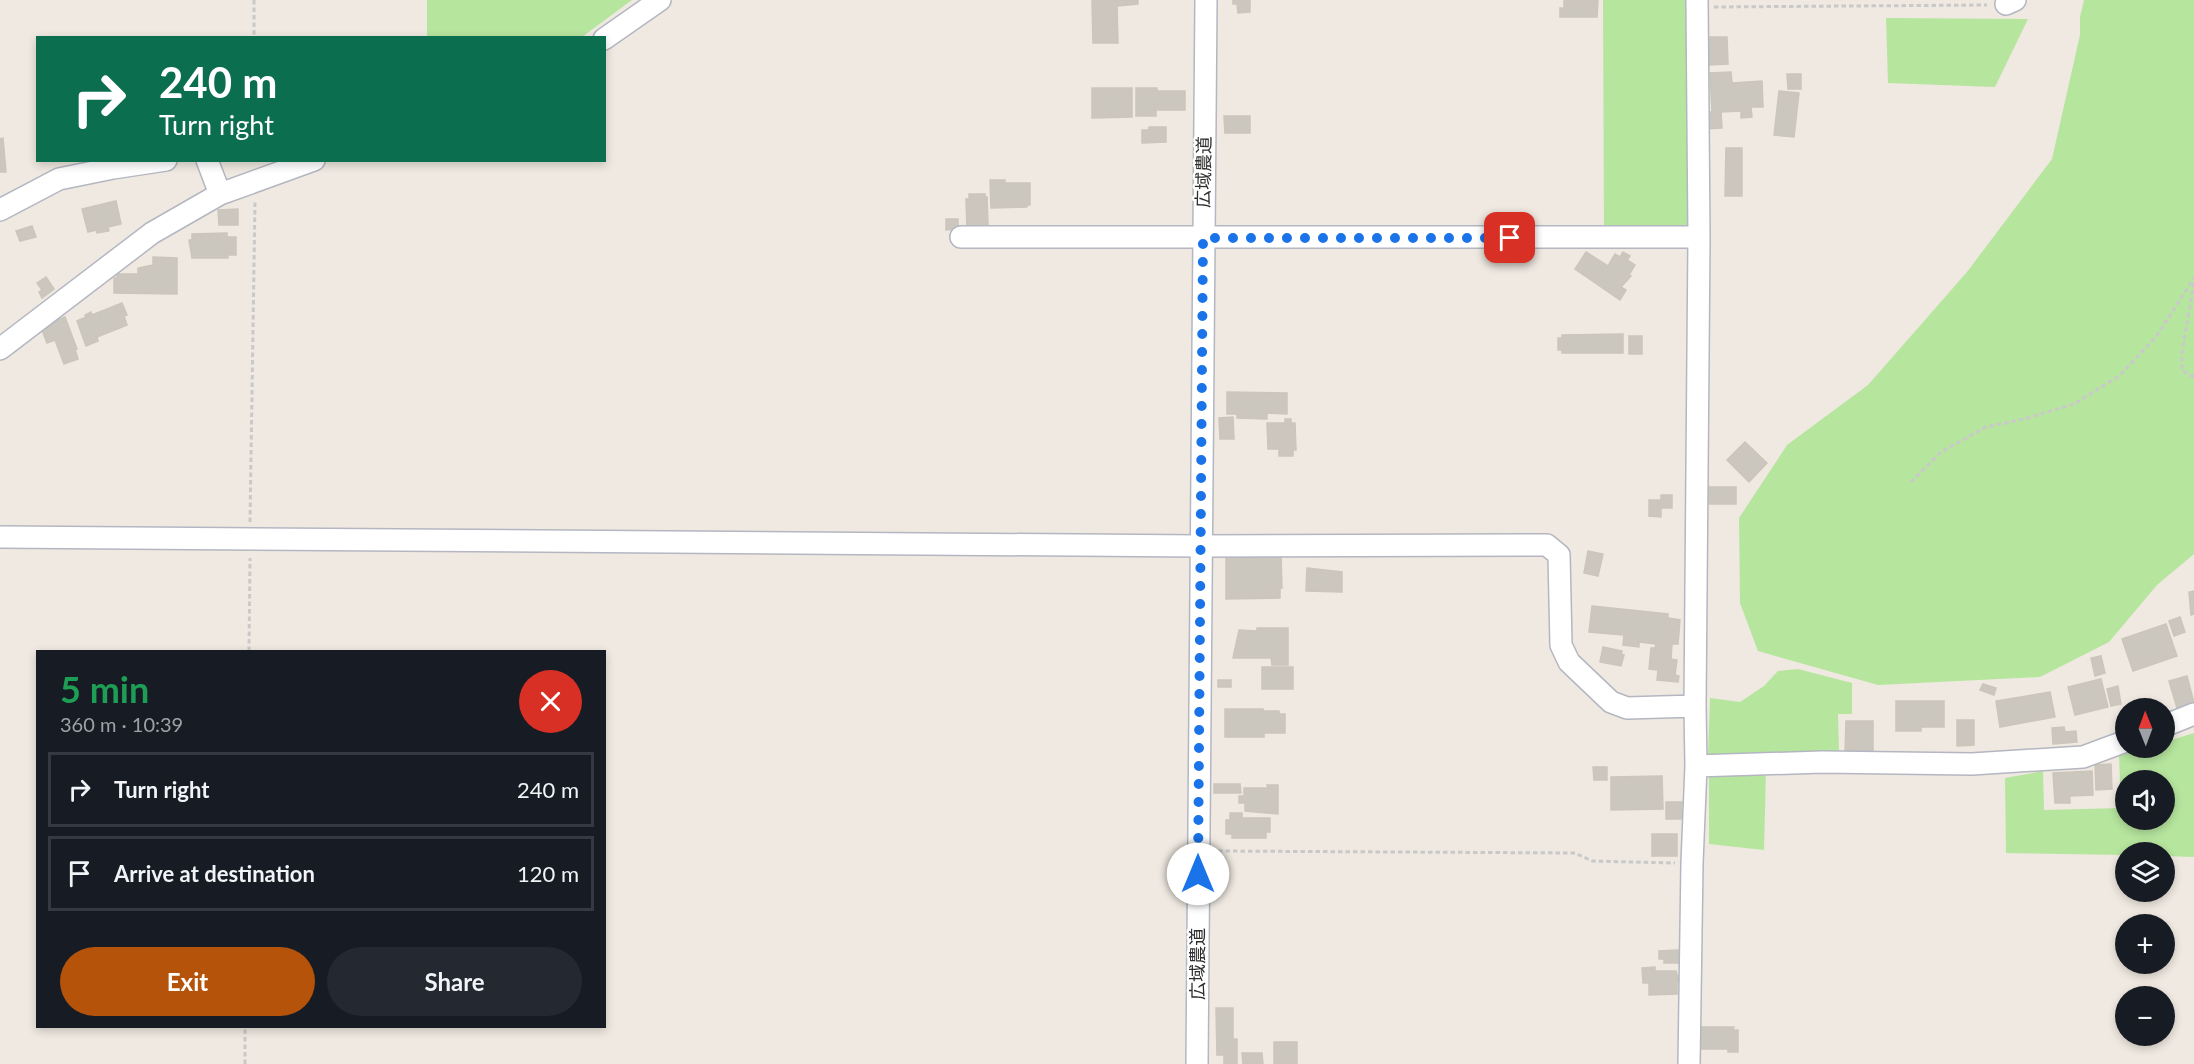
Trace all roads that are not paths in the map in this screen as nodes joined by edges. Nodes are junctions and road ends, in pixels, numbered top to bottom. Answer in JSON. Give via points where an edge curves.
{"nodes":[{"id":1,"x":660,"y":0,"type":"edge"},
{"id":2,"x":1206,"y":0,"type":"edge"},
{"id":3,"x":1696,"y":3,"type":"edge"},
{"id":4,"x":606,"y":38,"type":"edge"},
{"id":5,"x":153,"y":162,"type":"edge"},
{"id":6,"x":208,"y":162,"type":"edge"},
{"id":7,"x":309,"y":162,"type":"edge"},
{"id":8,"x":220,"y":194,"type":"junction"},
{"id":9,"x":0,"y":210,"type":"edge"},
{"id":10,"x":962,"y":237,"type":"dead end"},
{"id":11,"x":1699,"y":237,"type":"junction"},
{"id":12,"x":1203,"y":238,"type":"junction"},
{"id":13,"x":0,"y":349,"type":"edge"},
{"id":14,"x":0,"y":537,"type":"edge"},
{"id":15,"x":1200,"y":546,"type":"junction"},
{"id":16,"x":1695,"y":706,"type":"junction"},
{"id":17,"x":2194,"y":714,"type":"edge"},
{"id":18,"x":2175,"y":722,"type":"edge"},
{"id":19,"x":2115,"y":745,"type":"edge"},
{"id":20,"x":1696,"y":766,"type":"junction"},
{"id":21,"x":1197,"y":1064,"type":"edge"},
{"id":22,"x":1689,"y":1064,"type":"edge"}],
"edges":[{"from":1,"to":4,"type":"street"},
{"from":2,"to":12,"type":"street","name":"広域農道"},
{"from":3,"to":11,"type":"street"},
{"from":5,"to":9,"type":"street","via":[[59,179]]},
{"from":6,"to":8,"type":"street"},
{"from":7,"to":8,"type":"street"},
{"from":8,"to":13,"type":"street","via":[[152,233]]},
{"from":10,"to":12,"type":"street"},
{"from":11,"to":12,"type":"street"},
{"from":11,"to":16,"type":"street"},
{"from":12,"to":15,"type":"street","name":"広域農道"},
{"from":14,"to":15,"type":"street"},
{"from":15,"to":16,"type":"street","via":[[1547,544],[1559,555],[1561,645],[1569,662],[1611,702],[1628,708]]},
{"from":15,"to":21,"type":"street","name":"広域農道"},
{"from":16,"to":20,"type":"street"},
{"from":17,"to":18,"type":"street"},
{"from":19,"to":20,"type":"street","via":[[2083,757],[1972,764],[1822,762]]},
{"from":20,"to":22,"type":"street"}]}
